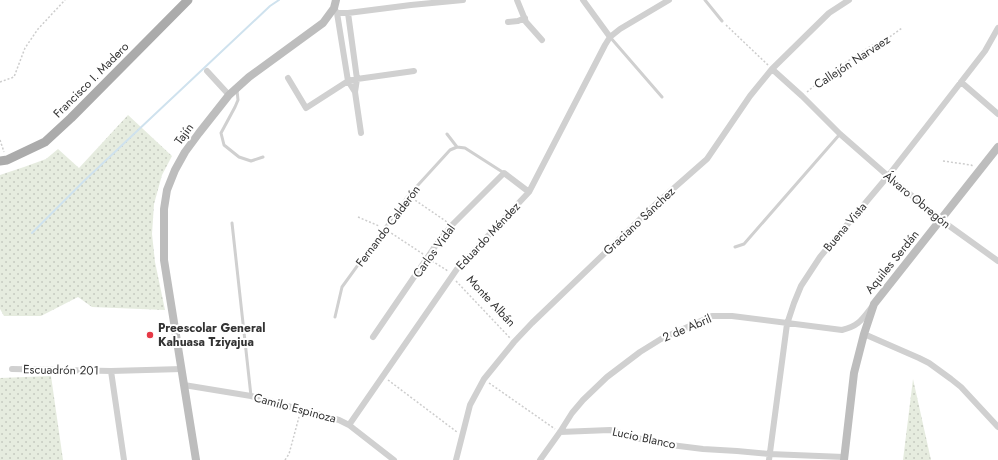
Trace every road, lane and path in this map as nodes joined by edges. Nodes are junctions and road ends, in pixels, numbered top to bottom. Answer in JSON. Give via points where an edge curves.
{"nodes":[{"id":1,"x":65,"y":0,"type":"edge"},
{"id":2,"x":188,"y":0,"type":"edge"},
{"id":3,"x":463,"y":0,"type":"edge"},
{"id":4,"x":517,"y":0,"type":"edge"},
{"id":5,"x":583,"y":0,"type":"edge"},
{"id":6,"x":668,"y":0,"type":"edge"},
{"id":7,"x":705,"y":0,"type":"edge"},
{"id":8,"x":849,"y":0,"type":"edge"},
{"id":9,"x":336,"y":7,"type":"edge"},
{"id":10,"x":348,"y":13,"type":"junction"},
{"id":11,"x":524,"y":18,"type":"junction"},
{"id":12,"x":722,"y":21,"type":"joint"},
{"id":13,"x":508,"y":22,"type":"dead end"},
{"id":14,"x":902,"y":28,"type":"dead end"},
{"id":15,"x":998,"y":28,"type":"edge"},
{"id":16,"x":610,"y":36,"type":"junction"},
{"id":17,"x":542,"y":40,"type":"dead end"},
{"id":18,"x":343,"y":48,"type":"junction"},
{"id":19,"x":352,"y":48,"type":"junction"},
{"id":20,"x":772,"y":69,"type":"junction"},
{"id":21,"x":207,"y":71,"type":"dead end"},
{"id":22,"x":414,"y":71,"type":"dead end"},
{"id":23,"x":288,"y":78,"type":"dead end"},
{"id":24,"x":357,"y":79,"type":"junction"},
{"id":25,"x":0,"y":82,"type":"edge"},
{"id":26,"x":348,"y":82,"type":"junction"},
{"id":27,"x":961,"y":82,"type":"junction"},
{"id":28,"x":236,"y":89,"type":"junction"},
{"id":29,"x":355,"y":92,"type":"junction"},
{"id":30,"x":229,"y":95,"type":"junction"},
{"id":31,"x":802,"y":96,"type":"junction"},
{"id":32,"x":662,"y":97,"type":"dead end"},
{"id":33,"x":998,"y":114,"type":"edge"},
{"id":34,"x":361,"y":133,"type":"dead end"},
{"id":35,"x":447,"y":134,"type":"dead end"},
{"id":36,"x":840,"y":134,"type":"junction"},
{"id":37,"x":0,"y":140,"type":"edge"},
{"id":38,"x":457,"y":147,"type":"junction"},
{"id":39,"x":998,"y":147,"type":"edge"},
{"id":40,"x":263,"y":157,"type":"dead end"},
{"id":41,"x":3,"y":161,"type":"edge"},
{"id":42,"x":944,"y":161,"type":"dead end"},
{"id":43,"x":980,"y":171,"type":"junction"},
{"id":44,"x":504,"y":173,"type":"junction"},
{"id":45,"x":888,"y":176,"type":"junction"},
{"id":46,"x":529,"y":192,"type":"junction"},
{"id":47,"x":408,"y":196,"type":"junction"},
{"id":48,"x":358,"y":217,"type":"dead end"},
{"id":49,"x":941,"y":220,"type":"junction"},
{"id":50,"x":232,"y":223,"type":"dead end"},
{"id":51,"x":452,"y":225,"type":"junction"},
{"id":52,"x":384,"y":228,"type":"junction"},
{"id":53,"x":735,"y":247,"type":"dead end"},
{"id":54,"x":427,"y":258,"type":"junction"},
{"id":55,"x":998,"y":261,"type":"edge"},
{"id":56,"x":452,"y":275,"type":"junction"},
{"id":57,"x":874,"y":304,"type":"junction"},
{"id":58,"x":335,"y":316,"type":"dead end"},
{"id":59,"x":787,"y":324,"type":"junction"},
{"id":60,"x":864,"y":334,"type":"junction"},
{"id":61,"x":373,"y":337,"type":"dead end"},
{"id":62,"x":514,"y":342,"type":"junction"},
{"id":63,"x":12,"y":369,"type":"dead end"},
{"id":64,"x":182,"y":369,"type":"junction"},
{"id":65,"x":111,"y":371,"type":"junction"},
{"id":66,"x":382,"y":376,"type":"junction"},
{"id":67,"x":484,"y":379,"type":"junction"},
{"id":68,"x":184,"y":385,"type":"junction"},
{"id":69,"x":251,"y":396,"type":"junction"},
{"id":70,"x":301,"y":409,"type":"junction"},
{"id":71,"x":349,"y":425,"type":"junction"},
{"id":72,"x":998,"y":427,"type":"edge"},
{"id":73,"x":560,"y":432,"type":"junction"},
{"id":74,"x":462,"y":435,"type":"junction"},
{"id":75,"x":651,"y":442,"type":"joint"},
{"id":76,"x":671,"y":445,"type":"joint"},
{"id":77,"x":769,"y":457,"type":"edge"},
{"id":78,"x":844,"y":458,"type":"edge"},
{"id":79,"x":124,"y":460,"type":"edge"},
{"id":80,"x":196,"y":460,"type":"edge"},
{"id":81,"x":285,"y":460,"type":"edge"},
{"id":82,"x":394,"y":460,"type":"edge"},
{"id":83,"x":456,"y":460,"type":"edge"},
{"id":84,"x":540,"y":460,"type":"edge"}],
"edges":[{"from":1,"to":25,"type":"path","via":[[38,29],[25,48],[14,77]]},
{"from":2,"to":41,"type":"main road","name":"Francisco I. Madero","via":[[45,142]]},
{"from":3,"to":10,"type":"street"},
{"from":4,"to":11,"type":"street"},
{"from":5,"to":16,"type":"street"},
{"from":6,"to":16,"type":"street","name":"Eduardo Méndez"},
{"from":7,"to":12,"type":"lane"},
{"from":8,"to":20,"type":"street","name":"Graciano Sánchez","via":[[829,13]]},
{"from":9,"to":10,"type":"street"},
{"from":9,"to":18,"type":"street"},
{"from":9,"to":28,"type":"main road","name":"Tajín","via":[[323,23]]},
{"from":10,"to":19,"type":"street"},
{"from":11,"to":13,"type":"street"},
{"from":11,"to":17,"type":"street"},
{"from":12,"to":20,"type":"path"},
{"from":14,"to":31,"type":"path","name":"Callejón Narvaez","via":[[828,74]]},
{"from":15,"to":27,"type":"street","name":"Buena Vista","via":[[985,51]]},
{"from":16,"to":32,"type":"lane"},
{"from":16,"to":46,"type":"street","name":"Eduardo Méndez"},
{"from":18,"to":19,"type":"street"},
{"from":18,"to":26,"type":"street"},
{"from":19,"to":24,"type":"street"},
{"from":20,"to":31,"type":"street","name":"Álvaro Obregón"},
{"from":20,"to":62,"type":"street","name":"Graciano Sánchez","via":[[750,96],[707,159]]},
{"from":21,"to":30,"type":"street"},
{"from":22,"to":24,"type":"street"},
{"from":23,"to":26,"type":"street","via":[[306,108]]},
{"from":24,"to":26,"type":"street"},
{"from":24,"to":29,"type":"street"},
{"from":26,"to":29,"type":"street"},
{"from":27,"to":33,"type":"street"},
{"from":27,"to":45,"type":"street","name":"Buena Vista"},
{"from":28,"to":30,"type":"main road","name":"Tajín"},
{"from":28,"to":40,"type":"lane","via":[[238,100],[222,133],[224,145],[239,158],[251,161]]},
{"from":29,"to":34,"type":"street"},
{"from":30,"to":64,"type":"main road","name":"Tajín","via":[[185,152],[167,190],[164,209],[164,260]]},
{"from":31,"to":36,"type":"street","name":"Álvaro Obregón"},
{"from":35,"to":38,"type":"lane"},
{"from":36,"to":45,"type":"street","name":"Álvaro Obregón"},
{"from":36,"to":53,"type":"lane","via":[[744,244]]},
{"from":37,"to":41,"type":"path"},
{"from":38,"to":44,"type":"lane","via":[[465,148]]},
{"from":38,"to":47,"type":"lane","name":"Fernando Calderón","via":[[450,150]]},
{"from":39,"to":43,"type":"main road","name":"Aquiles Serdán"},
{"from":42,"to":43,"type":"path","via":[[971,165]]},
{"from":43,"to":49,"type":"main road","name":"Aquiles Serdán"},
{"from":44,"to":46,"type":"street"},
{"from":44,"to":51,"type":"street","name":"Carlos Vidal"},
{"from":45,"to":49,"type":"street","name":"Álvaro Obregón"},
{"from":45,"to":59,"type":"street","name":"Buena Vista","via":[[820,257],[801,286]]},
{"from":46,"to":56,"type":"street","name":"Eduardo Méndez"},
{"from":47,"to":51,"type":"path"},
{"from":47,"to":52,"type":"lane","name":"Fernando Calderón"},
{"from":48,"to":52,"type":"path","name":"Monte Albán"},
{"from":49,"to":55,"type":"street","name":"Álvaro Obregón"},
{"from":49,"to":57,"type":"main road","name":"Aquiles Serdán"},
{"from":50,"to":69,"type":"lane"},
{"from":51,"to":54,"type":"street","name":"Carlos Vidal"},
{"from":52,"to":54,"type":"path","name":"Monte Albán"},
{"from":52,"to":58,"type":"lane","name":"Fernando Calderón","via":[[342,287]]},
{"from":54,"to":56,"type":"path","name":"Monte Albán"},
{"from":54,"to":61,"type":"street","name":"Carlos Vidal"},
{"from":56,"to":62,"type":"path","name":"Monte Albán"},
{"from":56,"to":66,"type":"street","name":"Eduardo Méndez"},
{"from":57,"to":59,"type":"street","name":"2 de Abril","via":[[862,320],[842,330]]},
{"from":57,"to":60,"type":"main road","name":"Aquiles Serdán"},
{"from":59,"to":73,"type":"street","name":"2 de Abril","via":[[732,316],[712,316],[661,339],[607,377],[572,413]]},
{"from":59,"to":77,"type":"street","name":"Buena Vista"},
{"from":60,"to":72,"type":"street","via":[[929,363],[961,387]]},
{"from":60,"to":78,"type":"main road","name":"Aquiles Serdán","via":[[854,373]]},
{"from":62,"to":67,"type":"street","name":"Graciano Sánchez"},
{"from":63,"to":65,"type":"street","name":"Escuadrón 201"},
{"from":64,"to":65,"type":"street","name":"Escuadrón 201"},
{"from":64,"to":68,"type":"main road","name":"Tajín"},
{"from":65,"to":79,"type":"street","name":"Escuadrón 201"},
{"from":66,"to":71,"type":"street","name":"Eduardo Méndez"},
{"from":66,"to":74,"type":"path"},
{"from":67,"to":73,"type":"path"},
{"from":67,"to":74,"type":"street","name":"Graciano Sánchez","via":[[470,404]]},
{"from":68,"to":69,"type":"street","name":"Camilo Espinoza"},
{"from":68,"to":80,"type":"main road","name":"Tajín"},
{"from":69,"to":70,"type":"street","name":"Camilo Espinoza"},
{"from":70,"to":71,"type":"street","name":"Camilo Espinoza"},
{"from":70,"to":81,"type":"path","via":[[289,454]]},
{"from":71,"to":82,"type":"street","name":"Camilo Espinoza"},
{"from":73,"to":75,"type":"street","name":"Lucio Blanco","via":[[610,430]]},
{"from":73,"to":84,"type":"street","name":"2 de Abril"},
{"from":74,"to":83,"type":"street","name":"Graciano Sánchez"},
{"from":75,"to":76,"type":"path","name":"Lucio Blanco"},
{"from":76,"to":77,"type":"street","name":"Lucio Blanco","via":[[737,451]]},
{"from":77,"to":78,"type":"street","name":"Lucio Blanco"}]}
